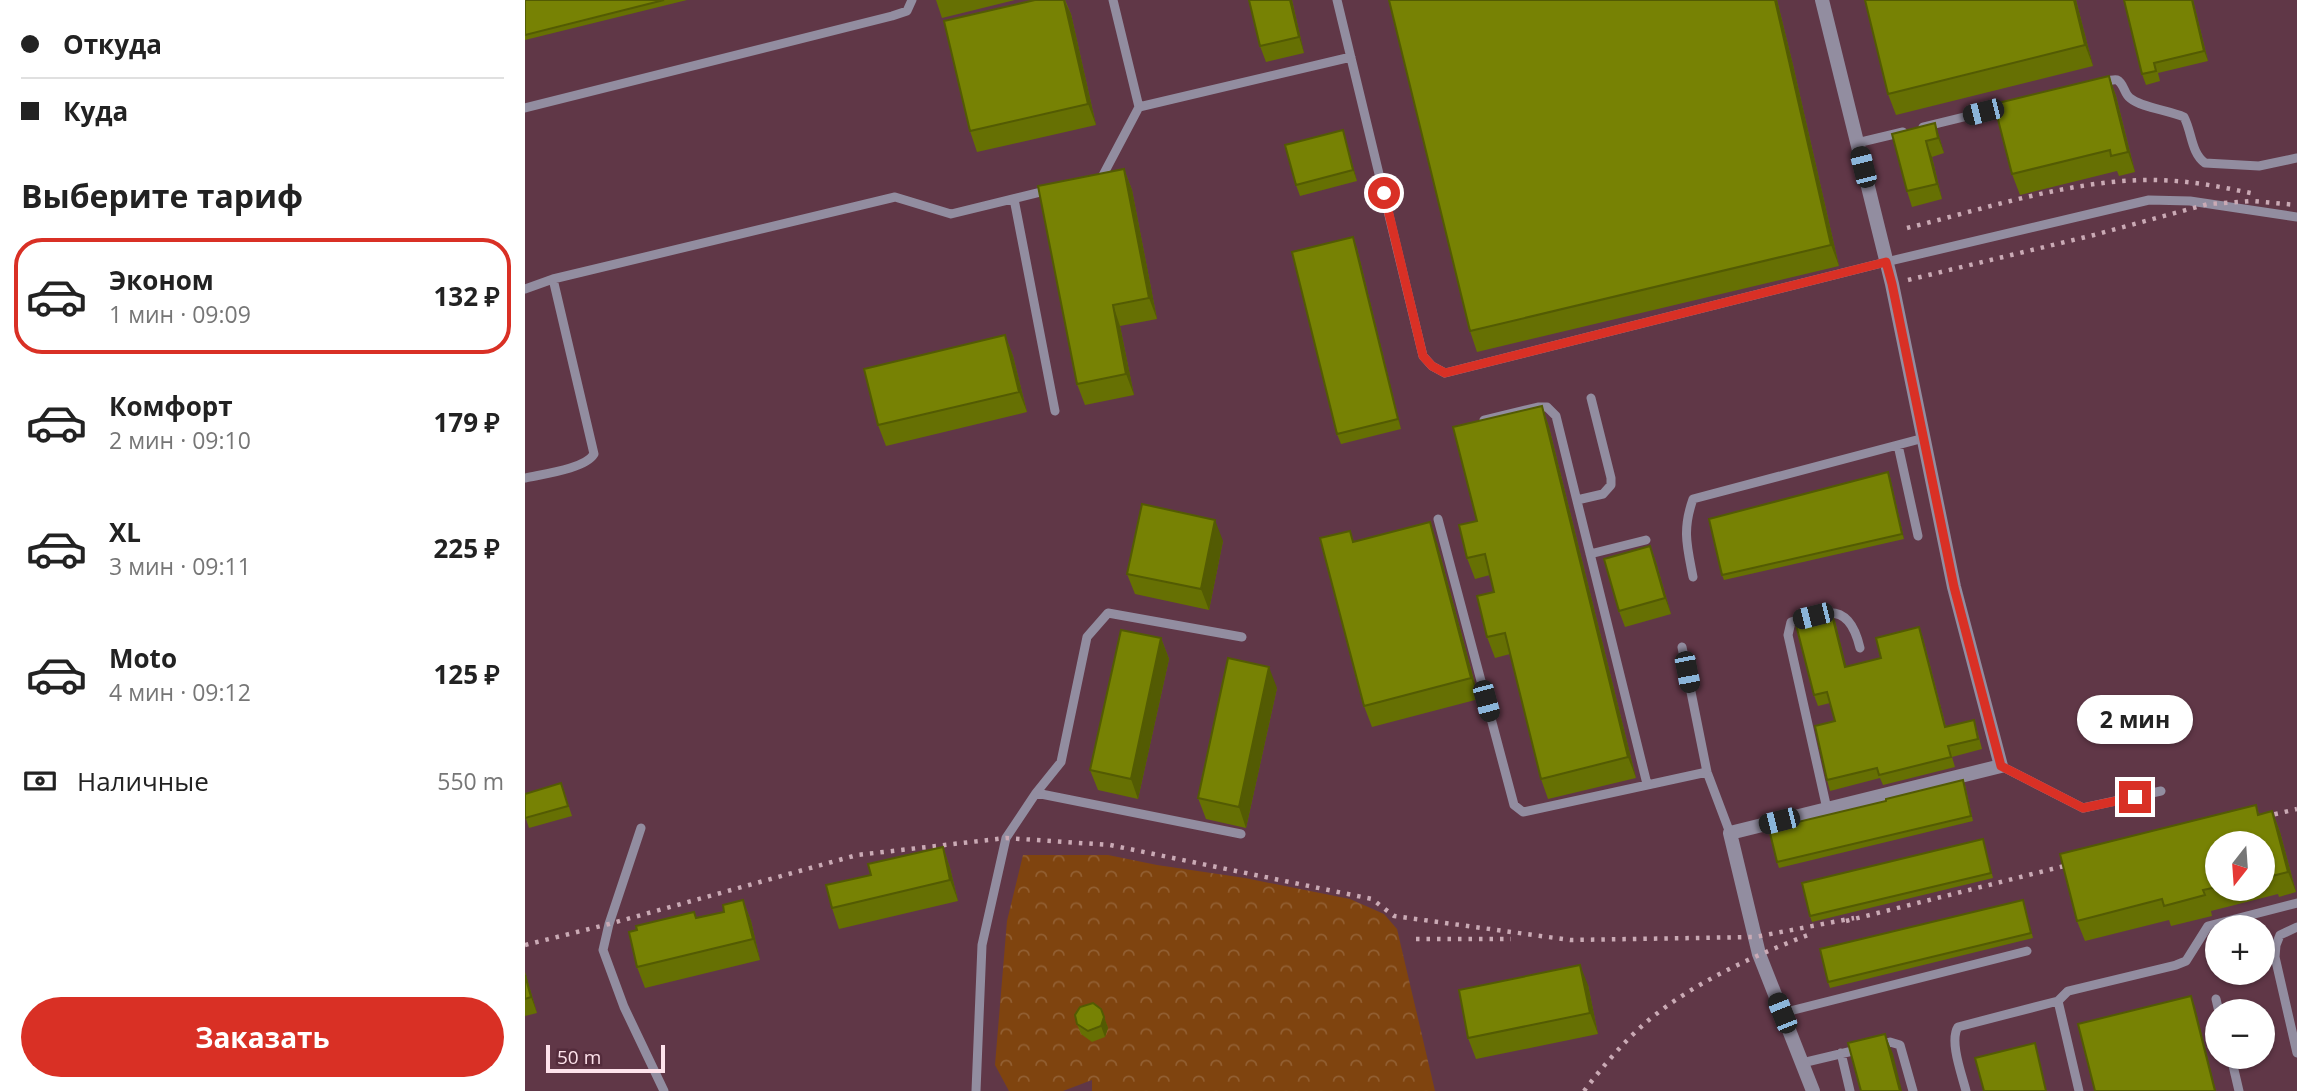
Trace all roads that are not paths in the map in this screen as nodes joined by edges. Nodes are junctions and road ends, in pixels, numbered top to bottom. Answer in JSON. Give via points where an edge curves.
{"nodes":[{"id":1,"x":912,"y":0,"type":"edge"},
{"id":2,"x":1126,"y":0,"type":"edge"},
{"id":3,"x":1337,"y":0,"type":"edge"},
{"id":4,"x":1822,"y":0,"type":"edge"},
{"id":5,"x":1113,"y":1,"type":"edge"},
{"id":6,"x":1351,"y":57,"type":"junction"},
{"id":7,"x":2083,"y":87,"type":"edge"},
{"id":8,"x":2017,"y":104,"type":"edge"},
{"id":9,"x":1139,"y":107,"type":"junction"},
{"id":10,"x":525,"y":108,"type":"edge"},
{"id":11,"x":1857,"y":144,"type":"junction"},
{"id":12,"x":2297,"y":158,"type":"edge"},
{"id":13,"x":1089,"y":181,"type":"edge"},
{"id":14,"x":1064,"y":187,"type":"edge"},
{"id":15,"x":1014,"y":199,"type":"junction"},
{"id":16,"x":2297,"y":217,"type":"edge"},
{"id":17,"x":1886,"y":262,"type":"junction"},
{"id":18,"x":553,"y":279,"type":"junction"},
{"id":19,"x":525,"y":289,"type":"edge"},
{"id":20,"x":1591,"y":398,"type":"dead end"},
{"id":21,"x":1055,"y":411,"type":"dead end"},
{"id":22,"x":1484,"y":420,"type":"edge"},
{"id":23,"x":1924,"y":438,"type":"junction"},
{"id":24,"x":1898,"y":445,"type":"junction"},
{"id":25,"x":525,"y":478,"type":"edge"},
{"id":26,"x":1577,"y":500,"type":"junction"},
{"id":27,"x":1438,"y":519,"type":"dead end"},
{"id":28,"x":1918,"y":536,"type":"dead end"},
{"id":29,"x":1646,"y":540,"type":"dead end"},
{"id":30,"x":1590,"y":554,"type":"junction"},
{"id":31,"x":1693,"y":577,"type":"dead end"},
{"id":32,"x":1242,"y":638,"type":"dead end"},
{"id":33,"x":1682,"y":647,"type":"dead end"},
{"id":34,"x":1860,"y":648,"type":"dead end"},
{"id":35,"x":2001,"y":766,"type":"junction"},
{"id":36,"x":1707,"y":772,"type":"junction"},
{"id":37,"x":1647,"y":784,"type":"junction"},
{"id":38,"x":2161,"y":791,"type":"dead end"},
{"id":39,"x":1036,"y":793,"type":"junction"},
{"id":40,"x":1827,"y":809,"type":"junction"},
{"id":41,"x":641,"y":828,"type":"dead end"},
{"id":42,"x":1241,"y":834,"type":"dead end"},
{"id":43,"x":1730,"y":834,"type":"junction"},
{"id":44,"x":2297,"y":903,"type":"edge"},
{"id":45,"x":2297,"y":927,"type":"edge"},
{"id":46,"x":2027,"y":951,"type":"dead end"},
{"id":47,"x":2057,"y":1001,"type":"junction"},
{"id":48,"x":1782,"y":1013,"type":"junction"},
{"id":49,"x":1841,"y":1053,"type":"junction"},
{"id":50,"x":2297,"y":1053,"type":"edge"},
{"id":51,"x":1802,"y":1063,"type":"junction"},
{"id":52,"x":2234,"y":1069,"type":"edge"},
{"id":53,"x":664,"y":1091,"type":"edge"},
{"id":54,"x":976,"y":1091,"type":"edge"},
{"id":55,"x":1813,"y":1091,"type":"edge"},
{"id":56,"x":1850,"y":1091,"type":"edge"},
{"id":57,"x":1913,"y":1091,"type":"edge"},
{"id":58,"x":1966,"y":1091,"type":"edge"},
{"id":59,"x":2079,"y":1091,"type":"edge"},
{"id":60,"x":2239,"y":1091,"type":"edge"}],
"edges":[{"from":1,"to":10,"type":"lane","via":[[907,11],[893,16]]},
{"from":2,"to":5,"type":"lane"},
{"from":3,"to":6,"type":"lane"},
{"from":4,"to":11,"type":"street"},
{"from":5,"to":9,"type":"lane"},
{"from":6,"to":9,"type":"lane"},
{"from":6,"to":17,"type":"lane","via":[[1423,356],[1445,373]]},
{"from":7,"to":12,"type":"lane","via":[[2117,80],[2128,97],[2184,117],[2204,163],[2259,166]]},
{"from":8,"to":11,"type":"lane"},
{"from":9,"to":13,"type":"lane","via":[[1102,177]]},
{"from":11,"to":17,"type":"street"},
{"from":14,"to":15,"type":"lane"},
{"from":15,"to":18,"type":"lane","via":[[951,214],[894,197]]},
{"from":15,"to":21,"type":"lane"},
{"from":16,"to":17,"type":"lane","via":[[2190,201],[2149,200]]},
{"from":17,"to":23,"type":"street"},
{"from":18,"to":19,"type":"lane"},
{"from":18,"to":25,"type":"lane","via":[[594,454],[580,465]]},
{"from":20,"to":26,"type":"lane","via":[[1611,485],[1603,494]]},
{"from":22,"to":26,"type":"lane","via":[[1538,407],[1553,411]]},
{"from":23,"to":24,"type":"lane"},
{"from":23,"to":35,"type":"street","via":[[1954,587]]},
{"from":24,"to":28,"type":"lane"},
{"from":24,"to":31,"type":"lane","via":[[1693,499],[1684,537]]},
{"from":26,"to":30,"type":"lane"},
{"from":27,"to":37,"type":"lane","via":[[1514,805],[1523,812]]},
{"from":29,"to":30,"type":"lane"},
{"from":30,"to":37,"type":"lane"},
{"from":32,"to":39,"type":"lane","via":[[1108,613],[1087,637],[1061,762]]},
{"from":33,"to":36,"type":"lane"},
{"from":34,"to":40,"type":"lane","via":[[1855,629],[1835,612],[1798,619],[1789,627]]},
{"from":35,"to":38,"type":"lane","via":[[2083,808]]},
{"from":35,"to":40,"type":"street"},
{"from":36,"to":37,"type":"lane"},
{"from":36,"to":43,"type":"lane"},
{"from":39,"to":42,"type":"lane"},
{"from":39,"to":54,"type":"lane","via":[[1006,838],[982,945]]},
{"from":40,"to":43,"type":"street"},
{"from":41,"to":53,"type":"lane","via":[[603,950]]},
{"from":43,"to":48,"type":"street","via":[[1759,954]]},
{"from":44,"to":47,"type":"lane","via":[[2216,922],[2208,926],[2186,961],[2068,991]]},
{"from":45,"to":50,"type":"lane","via":[[2280,934],[2275,957]]},
{"from":46,"to":48,"type":"lane"},
{"from":47,"to":58,"type":"lane","via":[[1958,1027],[1954,1041]]},
{"from":47,"to":59,"type":"lane"},
{"from":48,"to":51,"type":"street"},
{"from":49,"to":51,"type":"lane"},
{"from":49,"to":56,"type":"lane"},
{"from":49,"to":57,"type":"lane","via":[[1896,1042]]},
{"from":51,"to":55,"type":"street"},
{"from":52,"to":60,"type":"lane"}]}
